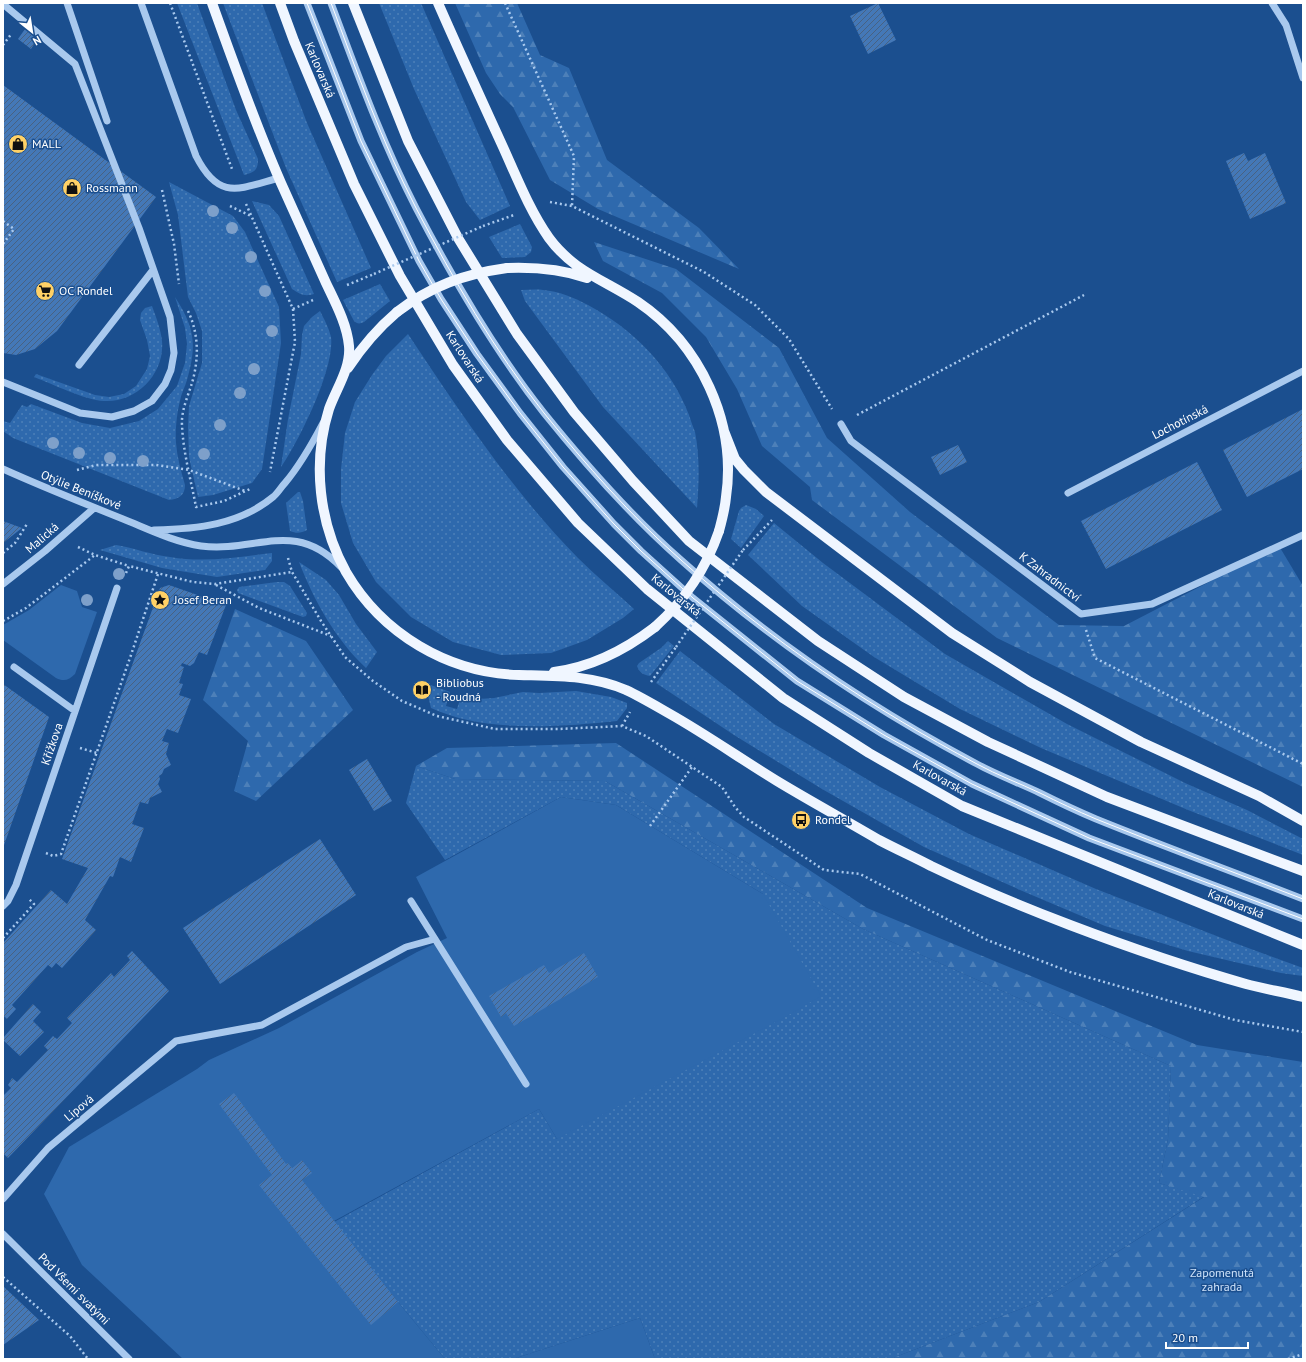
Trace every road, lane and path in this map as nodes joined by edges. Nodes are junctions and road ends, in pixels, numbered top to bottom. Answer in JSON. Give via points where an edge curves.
{"nodes":[{"id":1,"x":67,"y":3,"type":"edge"},
{"id":2,"x":141,"y":3,"type":"edge"},
{"id":3,"x":170,"y":3,"type":"edge"},
{"id":4,"x":212,"y":3,"type":"edge"},
{"id":5,"x":280,"y":3,"type":"edge"},
{"id":6,"x":307,"y":3,"type":"edge"},
{"id":7,"x":331,"y":3,"type":"edge"},
{"id":8,"x":353,"y":3,"type":"edge"},
{"id":9,"x":438,"y":3,"type":"edge"},
{"id":10,"x":505,"y":3,"type":"edge"},
{"id":11,"x":1272,"y":3,"type":"edge"},
{"id":12,"x":3,"y":4,"type":"edge"},
{"id":13,"x":1303,"y":78,"type":"edge"},
{"id":14,"x":106,"y":121,"type":"dead end"},
{"id":15,"x":279,"y":178,"type":"junction"},
{"id":16,"x":239,"y":189,"type":"junction"},
{"id":17,"x":162,"y":190,"type":"dead end"},
{"id":18,"x":572,"y":206,"type":"junction"},
{"id":19,"x":532,"y":208,"type":"junction"},
{"id":20,"x":3,"y":221,"type":"edge"},
{"id":21,"x":3,"y":244,"type":"edge"},
{"id":22,"x":153,"y":270,"type":"junction"},
{"id":23,"x":374,"y":274,"type":"dead end"},
{"id":24,"x":180,"y":287,"type":"dead end"},
{"id":25,"x":617,"y":290,"type":"junction"},
{"id":26,"x":1084,"y":295,"type":"dead end"},
{"id":27,"x":186,"y":305,"type":"dead end"},
{"id":28,"x":79,"y":365,"type":"dead end"},
{"id":29,"x":1303,"y":371,"type":"edge"},
{"id":30,"x":341,"y":380,"type":"junction"},
{"id":31,"x":3,"y":382,"type":"edge"},
{"id":32,"x":328,"y":414,"type":"junction"},
{"id":33,"x":841,"y":424,"type":"junction"},
{"id":34,"x":724,"y":432,"type":"junction"},
{"id":35,"x":3,"y":469,"type":"edge"},
{"id":36,"x":77,"y":470,"type":"dead end"},
{"id":37,"x":189,"y":470,"type":"junction"},
{"id":38,"x":251,"y":489,"type":"dead end"},
{"id":39,"x":245,"y":492,"type":"junction"},
{"id":40,"x":1068,"y":493,"type":"dead end"},
{"id":41,"x":274,"y":496,"type":"junction"},
{"id":42,"x":94,"y":508,"type":"junction"},
{"id":43,"x":27,"y":524,"type":"dead end"},
{"id":44,"x":150,"y":530,"type":"junction"},
{"id":45,"x":1303,"y":535,"type":"edge"},
{"id":46,"x":60,"y":538,"type":"junction"},
{"id":47,"x":743,"y":550,"type":"dead end"},
{"id":48,"x":3,"y":552,"type":"edge"},
{"id":49,"x":95,"y":555,"type":"junction"},
{"id":50,"x":129,"y":566,"type":"junction"},
{"id":51,"x":158,"y":574,"type":"junction"},
{"id":52,"x":349,"y":576,"type":"junction"},
{"id":53,"x":3,"y":584,"type":"edge"},
{"id":54,"x":215,"y":584,"type":"junction"},
{"id":55,"x":117,"y":588,"type":"joint"},
{"id":56,"x":1081,"y":614,"type":"junction"},
{"id":57,"x":3,"y":621,"type":"edge"},
{"id":58,"x":331,"y":636,"type":"junction"},
{"id":59,"x":676,"y":647,"type":"dead end"},
{"id":60,"x":14,"y":667,"type":"dead end"},
{"id":61,"x":530,"y":675,"type":"junction"},
{"id":62,"x":75,"y":710,"type":"junction"},
{"id":63,"x":1303,"y":764,"type":"edge"},
{"id":64,"x":692,"y":767,"type":"junction"},
{"id":65,"x":1303,"y":821,"type":"edge"},
{"id":66,"x":650,"y":826,"type":"dead end"},
{"id":67,"x":28,"y":847,"type":"junction"},
{"id":68,"x":1303,"y":871,"type":"edge"},
{"id":69,"x":1303,"y":899,"type":"edge"},
{"id":70,"x":411,"y":901,"type":"dead end"},
{"id":71,"x":3,"y":906,"type":"edge"},
{"id":72,"x":1303,"y":920,"type":"edge"},
{"id":73,"x":435,"y":939,"type":"junction"},
{"id":74,"x":1303,"y":945,"type":"edge"},
{"id":75,"x":1303,"y":997,"type":"edge"},
{"id":76,"x":1303,"y":1032,"type":"edge"},
{"id":77,"x":526,"y":1084,"type":"dead end"},
{"id":78,"x":3,"y":1199,"type":"edge"},
{"id":79,"x":3,"y":1234,"type":"edge"},
{"id":80,"x":3,"y":1276,"type":"edge"},
{"id":81,"x":1303,"y":1354,"type":"edge"},
{"id":82,"x":88,"y":1359,"type":"edge"},
{"id":83,"x":129,"y":1359,"type":"edge"},
{"id":84,"x":1288,"y":1359,"type":"edge"}],
"edges":[{"from":1,"to":14,"type":"street"},
{"from":2,"to":16,"type":"street","via":[[196,156],[208,176],[218,185]]},
{"from":3,"to":16,"type":"path"},
{"from":4,"to":15,"type":"main road","via":[[249,106]]},
{"from":5,"to":74,"type":"main road","name":"Karlovarská","via":[[354,184],[400,276],[453,366],[507,440],[578,523],[647,589],[783,698],[869,753],[962,806]]},
{"from":6,"to":72,"type":"street","name":"Karlovarská","via":[[361,141],[419,261],[441,299],[520,414],[558,461],[641,551],[693,598],[797,681],[972,784],[1089,838]]},
{"from":7,"to":69,"type":"street","via":[[368,103],[391,156],[414,205],[473,310],[542,411],[635,516],[679,559],[727,600],[809,662],[892,717],[980,766],[1095,818]]},
{"from":8,"to":68,"type":"main road","via":[[408,141],[458,238],[517,334],[574,412],[633,481],[689,540],[818,641],[911,701],[988,742],[1106,797]]},
{"from":9,"to":19,"type":"main road"},
{"from":10,"to":18,"type":"path","via":[[574,156]]},
{"from":11,"to":13,"type":"street","via":[[1286,25]]},
{"from":12,"to":22,"type":"street","via":[[75,64]]},
{"from":15,"to":16,"type":"street"},
{"from":15,"to":30,"type":"main road","via":[[331,292],[346,332],[349,343],[348,356]]},
{"from":16,"to":41,"type":"path","via":[[293,309],[295,342],[268,481]]},
{"from":17,"to":24,"type":"path"},
{"from":18,"to":19,"type":"path","via":[[544,202]]},
{"from":18,"to":33,"type":"path","via":[[704,272],[755,305],[789,339]]},
{"from":19,"to":23,"type":"path","bridge":true,"via":[[483,226]]},
{"from":19,"to":25,"type":"main road","via":[[549,238],[566,258]]},
{"from":20,"to":21,"type":"path","via":[[14,229]]},
{"from":22,"to":28,"type":"street"},
{"from":22,"to":31,"type":"street","via":[[170,317],[174,353],[165,384],[152,401],[134,412],[112,417],[80,413]]},
{"from":25,"to":30,"type":"main road","bridge":true,"via":[[592,279],[536,268],[487,271],[448,282],[413,300],[384,323],[360,350]]},
{"from":25,"to":34,"type":"main road","via":[[659,318],[690,352],[710,388]]},
{"from":26,"to":33,"type":"path"},
{"from":27,"to":37,"type":"path","via":[[197,336],[197,359],[182,424]]},
{"from":29,"to":40,"type":"street","name":"Lochotínská"},
{"from":30,"to":32,"type":"main road"},
{"from":32,"to":41,"type":"street","via":[[299,465]]},
{"from":32,"to":52,"type":"main road","via":[[320,458],[321,495],[328,529]]},
{"from":33,"to":56,"type":"street","name":"K Zahradnictví","via":[[852,441]]},
{"from":34,"to":61,"type":"main road","bridge":true,"via":[[728,480],[719,531],[707,560],[692,586],[655,627],[614,654],[559,672]]},
{"from":34,"to":65,"type":"main road","via":[[735,459],[766,492],[952,633],[1030,682],[1141,742],[1259,796]]},
{"from":35,"to":42,"type":"street","name":"Otýlie Beníškové"},
{"from":36,"to":37,"type":"path","via":[[96,465],[156,465]]},
{"from":37,"to":39,"type":"path"},
{"from":37,"to":39,"type":"path","via":[[196,507],[224,501]]},
{"from":38,"to":39,"type":"path"},
{"from":41,"to":44,"type":"street","via":[[254,510],[220,523],[187,529]]},
{"from":42,"to":44,"type":"street","name":"Otýlie Beníškové"},
{"from":42,"to":46,"type":"street","name":"Malická"},
{"from":43,"to":48,"type":"path","via":[[15,543]]},
{"from":44,"to":52,"type":"street","name":"Otýlie Beníškové","via":[[200,546],[231,547],[284,539],[306,543],[323,551]]},
{"from":45,"to":56,"type":"street","name":"K Zahradnictví","via":[[1152,604]]},
{"from":46,"to":49,"type":"path"},
{"from":46,"to":53,"type":"street","name":"Malická"},
{"from":47,"to":59,"type":"path","bridge":true},
{"from":49,"to":50,"type":"path"},
{"from":49,"to":57,"type":"path","via":[[26,608]]},
{"from":50,"to":51,"type":"path"},
{"from":50,"to":55,"type":"path"},
{"from":51,"to":54,"type":"path"},
{"from":51,"to":67,"type":"path","via":[[61,854],[53,856]]},
{"from":52,"to":61,"type":"main road","via":[[382,618],[420,647],[467,667]]},
{"from":54,"to":58,"type":"path","via":[[259,608]]},
{"from":54,"to":58,"type":"path","via":[[292,572]]},
{"from":55,"to":62,"type":"street","name":"Křížkova"},
{"from":56,"to":63,"type":"path","via":[[1095,658]]},
{"from":58,"to":64,"type":"path","via":[[345,657],[373,681],[402,701],[437,716],[495,729],[622,726],[646,736]]},
{"from":60,"to":62,"type":"street"},
{"from":61,"to":75,"type":"main road","via":[[591,678],[632,693],[705,734],[777,781],[884,843],[1018,906],[1132,948],[1249,985]]},
{"from":62,"to":67,"type":"street","name":"Křížkova"},
{"from":64,"to":66,"type":"path"},
{"from":64,"to":76,"type":"path","via":[[722,787],[744,817],[824,870],[860,874],[987,940],[1070,972],[1235,1020]]},
{"from":67,"to":71,"type":"street","name":"Křížkova","via":[[14,889]]},
{"from":70,"to":73,"type":"street"},
{"from":73,"to":77,"type":"street"},
{"from":73,"to":78,"type":"street","name":"Lipová","via":[[406,947],[262,1025],[176,1041],[48,1148]]},
{"from":79,"to":83,"type":"street","name":"Pod Všemi svatými"},
{"from":80,"to":82,"type":"path","via":[[70,1336]]},
{"from":81,"to":84,"type":"path"}]}
